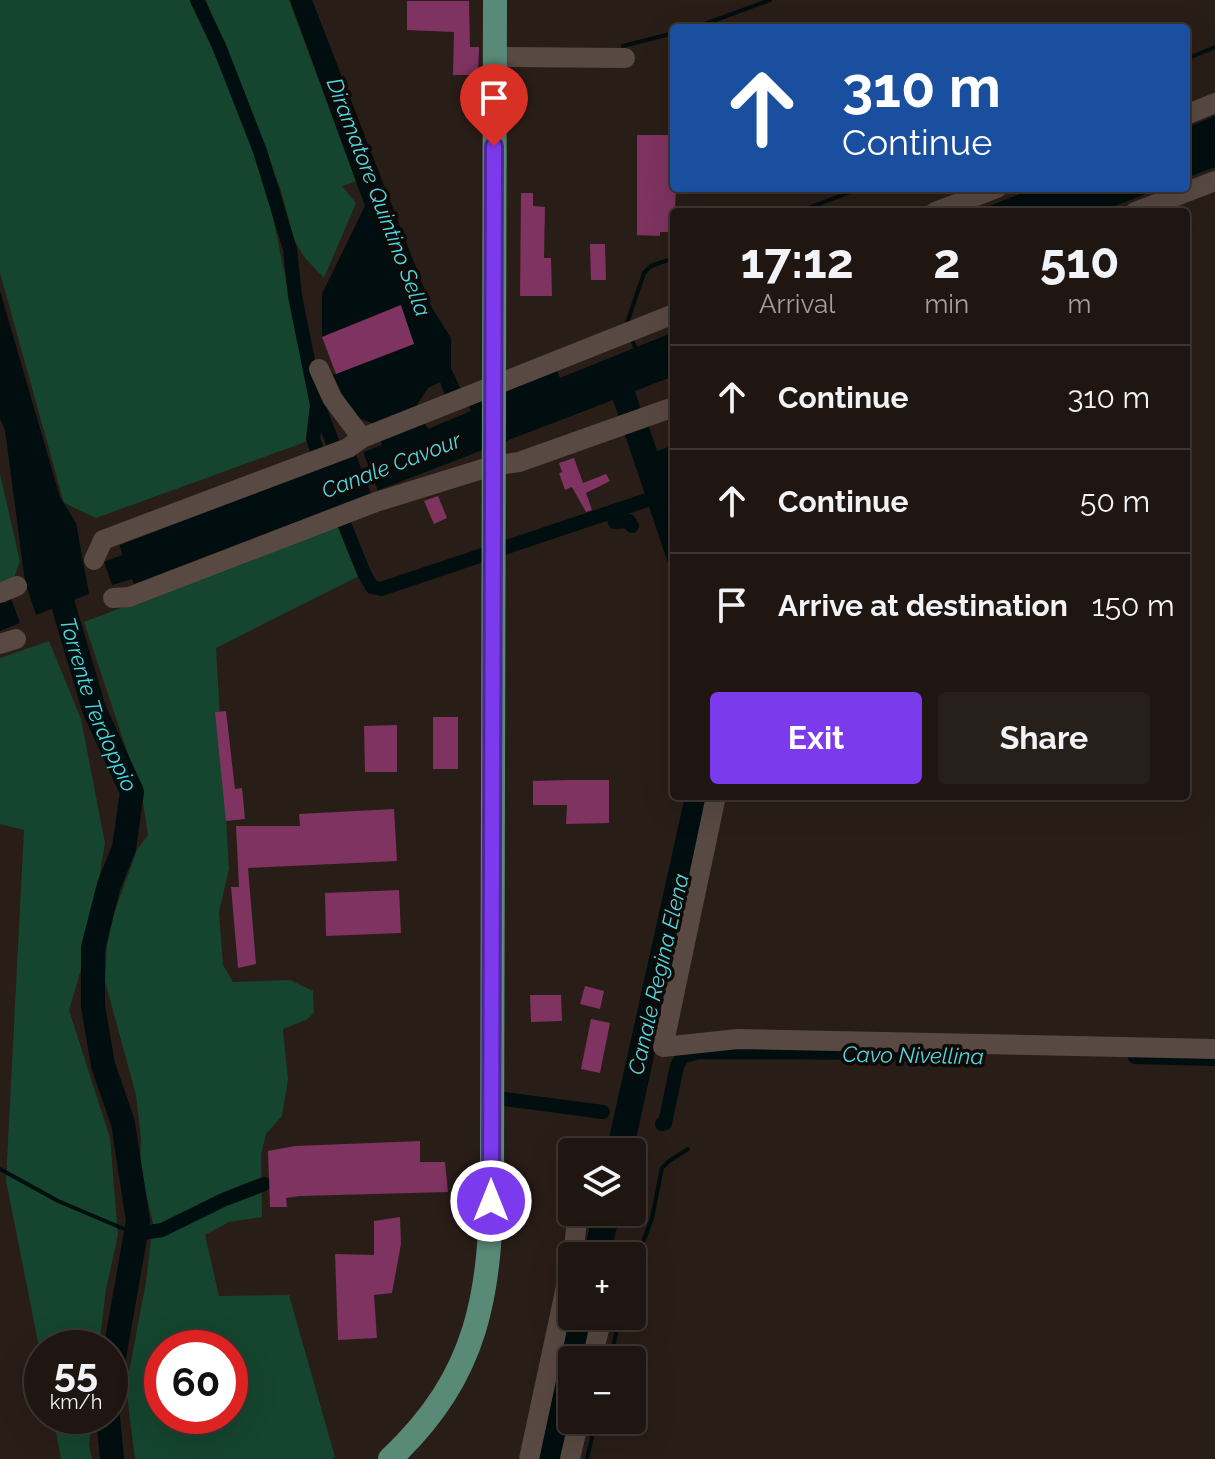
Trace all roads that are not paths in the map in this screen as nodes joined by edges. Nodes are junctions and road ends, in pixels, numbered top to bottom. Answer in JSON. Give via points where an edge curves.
{"nodes":[{"id":1,"x":495,"y":0,"type":"edge"},
{"id":2,"x":495,"y":57,"type":"junction"},
{"id":3,"x":625,"y":58,"type":"dead end"},
{"id":4,"x":1215,"y":103,"type":"edge"},
{"id":5,"x":1190,"y":113,"type":"edge"},
{"id":6,"x":1215,"y":181,"type":"edge"},
{"id":7,"x":1190,"y":191,"type":"edge"},
{"id":8,"x":987,"y":192,"type":"edge"},
{"id":9,"x":1187,"y":192,"type":"edge"},
{"id":10,"x":945,"y":208,"type":"edge"},
{"id":11,"x":1145,"y":208,"type":"edge"},
{"id":12,"x":670,"y":316,"type":"edge"},
{"id":13,"x":319,"y":369,"type":"dead end"},
{"id":14,"x":492,"y":390,"type":"junction"},
{"id":15,"x":668,"y":409,"type":"dead end"},
{"id":16,"x":362,"y":438,"type":"junction"},
{"id":17,"x":492,"y":458,"type":"junction"},
{"id":18,"x":94,"y":560,"type":"dead end"},
{"id":19,"x":113,"y":598,"type":"dead end"},
{"id":20,"x":715,"y":800,"type":"edge"},
{"id":21,"x":1215,"y":1049,"type":"edge"},
{"id":22,"x":558,"y":1323,"type":"edge"},
{"id":23,"x":576,"y":1434,"type":"edge"},
{"id":24,"x":390,"y":1459,"type":"edge"},
{"id":25,"x":529,"y":1459,"type":"edge"},
{"id":26,"x":570,"y":1459,"type":"edge"}],
"edges":[{"from":1,"to":2,"type":"main road"},
{"from":2,"to":3,"type":"street"},
{"from":2,"to":14,"type":"main road"},
{"from":4,"to":5,"type":"street"},
{"from":6,"to":7,"type":"street"},
{"from":8,"to":10,"type":"street"},
{"from":9,"to":11,"type":"street"},
{"from":12,"to":14,"type":"street"},
{"from":13,"to":16,"type":"street","via":[[332,398]]},
{"from":14,"to":16,"type":"street"},
{"from":14,"to":17,"type":"main road"},
{"from":15,"to":17,"type":"street","via":[[519,462]]},
{"from":16,"to":18,"type":"street","via":[[348,448],[103,540]]},
{"from":17,"to":19,"type":"street","via":[[129,597]]},
{"from":17,"to":24,"type":"main road","via":[[492,1176],[486,1285],[459,1371],[433,1413]]},
{"from":20,"to":21,"type":"street","via":[[663,1047],[738,1039]]},
{"from":22,"to":25,"type":"street"},
{"from":23,"to":26,"type":"street"}]}
